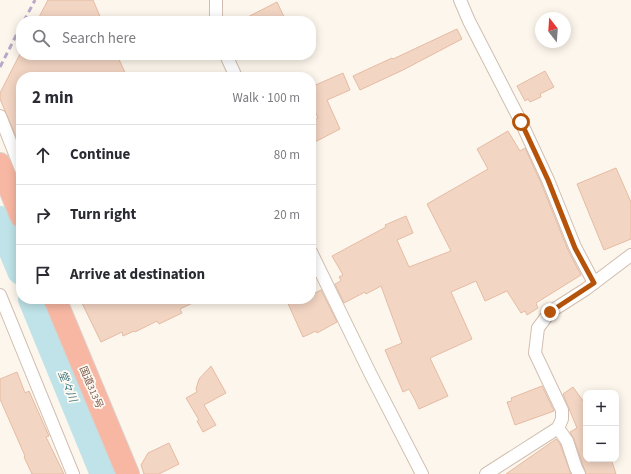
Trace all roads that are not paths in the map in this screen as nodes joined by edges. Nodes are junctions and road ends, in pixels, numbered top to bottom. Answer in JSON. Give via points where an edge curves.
{"nodes":[{"id":1,"x":216,"y":0,"type":"edge"},
{"id":2,"x":460,"y":0,"type":"edge"},
{"id":3,"x":216,"y":16,"type":"edge"},
{"id":4,"x":228,"y":60,"type":"edge"},
{"id":5,"x":234,"y":72,"type":"edge"},
{"id":6,"x":0,"y":116,"type":"edge"},
{"id":7,"x":16,"y":156,"type":"edge"},
{"id":8,"x":0,"y":164,"type":"edge"},
{"id":9,"x":16,"y":204,"type":"edge"},
{"id":10,"x":631,"y":255,"type":"edge"},
{"id":11,"x":316,"y":263,"type":"edge"},
{"id":12,"x":594,"y":283,"type":"junction"},
{"id":13,"x":0,"y":295,"type":"edge"},
{"id":14,"x":57,"y":304,"type":"edge"},
{"id":15,"x":65,"y":304,"type":"edge"},
{"id":16,"x":66,"y":325,"type":"junction"},
{"id":17,"x":558,"y":428,"type":"junction"},
{"id":18,"x":494,"y":472,"type":"edge"},
{"id":19,"x":73,"y":474,"type":"edge"},
{"id":20,"x":128,"y":474,"type":"edge"},
{"id":21,"x":422,"y":474,"type":"edge"},
{"id":22,"x":579,"y":474,"type":"edge"}],
"edges":[{"from":1,"to":3,"type":"street"},
{"from":2,"to":12,"type":"street","via":[[521,122],[575,248]]},
{"from":4,"to":5,"type":"street"},
{"from":6,"to":7,"type":"street"},
{"from":8,"to":9,"type":"highway"},
{"from":10,"to":12,"type":"street"},
{"from":11,"to":21,"type":"street"},
{"from":12,"to":17,"type":"street","via":[[550,312],[538,328],[536,353],[562,410]]},
{"from":13,"to":19,"type":"street"},
{"from":14,"to":16,"type":"highway","name":"国道313号"},
{"from":15,"to":16,"type":"street"},
{"from":16,"to":20,"type":"highway","name":"国道313号"},
{"from":17,"to":18,"type":"street"},
{"from":17,"to":22,"type":"street","via":[[567,440]]}]}
